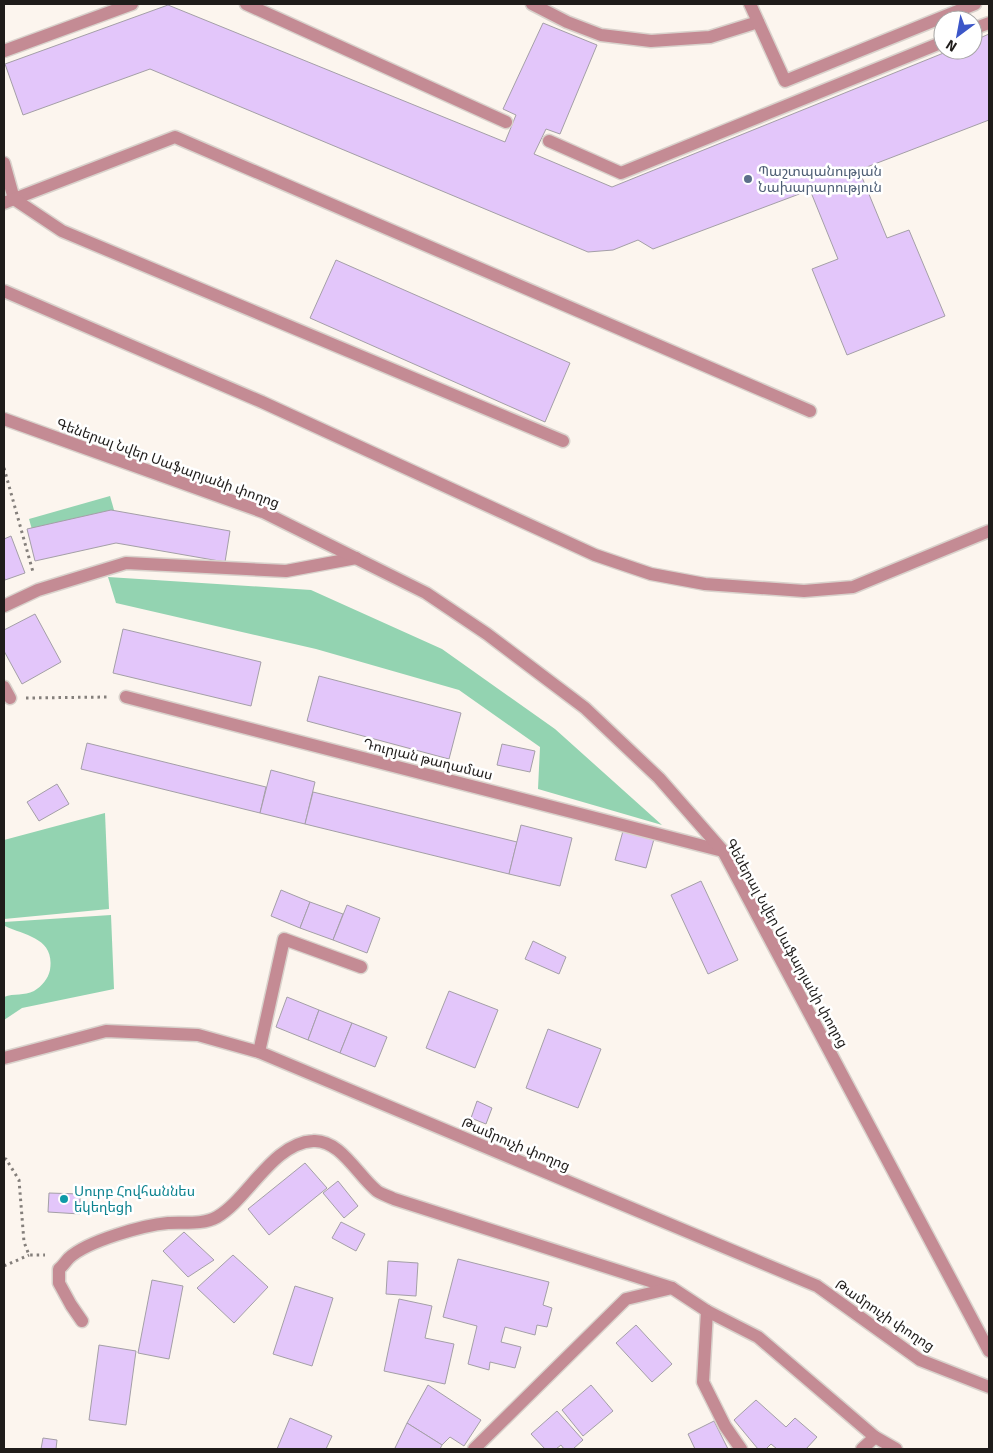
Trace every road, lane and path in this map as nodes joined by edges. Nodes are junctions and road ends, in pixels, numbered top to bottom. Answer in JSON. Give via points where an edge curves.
{"nodes":[{"id":1,"x":132,"y":4,"type":"edge"},
{"id":2,"x":246,"y":4,"type":"edge"},
{"id":3,"x":532,"y":4,"type":"edge"},
{"id":4,"x":750,"y":4,"type":"edge"},
{"id":5,"x":975,"y":4,"type":"edge"},
{"id":6,"x":758,"y":22,"type":"junction"},
{"id":7,"x":933,"y":46,"type":"edge"},
{"id":8,"x":4,"y":51,"type":"edge"},
{"id":9,"x":506,"y":122,"type":"dead end"},
{"id":10,"x":549,"y":141,"type":"dead end"},
{"id":11,"x":4,"y":163,"type":"edge"},
{"id":12,"x":9,"y":201,"type":"edge"},
{"id":13,"x":4,"y":291,"type":"edge"},
{"id":14,"x":810,"y":410,"type":"dead end"},
{"id":15,"x":4,"y":419,"type":"edge"},
{"id":16,"x":563,"y":441,"type":"dead end"},
{"id":17,"x":4,"y":468,"type":"edge"},
{"id":18,"x":989,"y":531,"type":"edge"},
{"id":19,"x":356,"y":558,"type":"junction"},
{"id":20,"x":38,"y":590,"type":"junction"},
{"id":21,"x":4,"y":606,"type":"edge"},
{"id":22,"x":7,"y":693,"type":"edge"},
{"id":23,"x":126,"y":697,"type":"joint"},
{"id":24,"x":723,"y":851,"type":"junction"},
{"id":25,"x":361,"y":967,"type":"dead end"},
{"id":26,"x":260,"y":1052,"type":"junction"},
{"id":27,"x":4,"y":1058,"type":"edge"},
{"id":28,"x":4,"y":1159,"type":"edge"},
{"id":29,"x":29,"y":1255,"type":"junction"},
{"id":30,"x":70,"y":1257,"type":"junction"},
{"id":31,"x":4,"y":1266,"type":"edge"},
{"id":32,"x":672,"y":1288,"type":"junction"},
{"id":33,"x":707,"y":1311,"type":"junction"},
{"id":34,"x":82,"y":1321,"type":"dead end"},
{"id":35,"x":989,"y":1350,"type":"edge"},
{"id":36,"x":989,"y":1387,"type":"edge"},
{"id":37,"x":875,"y":1437,"type":"junction"},
{"id":38,"x":474,"y":1449,"type":"edge"},
{"id":39,"x":740,"y":1449,"type":"edge"},
{"id":40,"x":862,"y":1449,"type":"edge"},
{"id":41,"x":896,"y":1449,"type":"edge"}],
"edges":[{"from":1,"to":8,"type":"street"},
{"from":2,"to":9,"type":"street"},
{"from":3,"to":6,"type":"street","via":[[601,35],[651,41],[710,37]]},
{"from":4,"to":6,"type":"street"},
{"from":5,"to":6,"type":"street","via":[[785,81]]},
{"from":7,"to":10,"type":"street","via":[[621,174]]},
{"from":11,"to":12,"type":"street"},
{"from":12,"to":14,"type":"street","via":[[175,137]]},
{"from":12,"to":16,"type":"street","via":[[62,231]]},
{"from":13,"to":18,"type":"street","via":[[262,402],[595,555],[651,574],[705,584],[804,590],[853,587]]},
{"from":15,"to":19,"type":"street","name":"Գեներալ Նվեր Սաֆարյանի փողոց","via":[[263,512]]},
{"from":17,"to":20,"type":"path"},
{"from":19,"to":20,"type":"street","via":[[286,571],[126,563]]},
{"from":19,"to":24,"type":"street","name":"Գեներալ Նվեր Սաֆարյանի փողոց","via":[[426,593],[586,708],[659,778]]},
{"from":20,"to":21,"type":"street"},
{"from":22,"to":23,"type":"path"},
{"from":23,"to":24,"type":"street","name":"Դուրյան թաղամաս"},
{"from":24,"to":35,"type":"street","name":"Գեներալ Նվեր Սաֆարյանի փողոց"},
{"from":25,"to":26,"type":"street","via":[[284,939]]},
{"from":26,"to":27,"type":"street","name":"Թամրուչի փողոց","via":[[198,1035],[106,1031]]},
{"from":26,"to":36,"type":"street","name":"Թամրուչի փողոց","via":[[817,1286],[920,1360]]},
{"from":28,"to":29,"type":"path","via":[[19,1180],[24,1242]]},
{"from":29,"to":30,"type":"path"},
{"from":29,"to":31,"type":"path"},
{"from":30,"to":32,"type":"street","via":[[114,1236],[147,1227],[216,1218],[275,1160],[295,1146],[314,1141],[328,1144],[343,1154],[378,1192]]},
{"from":30,"to":34,"type":"street","via":[[59,1269],[59,1283]]},
{"from":32,"to":33,"type":"street"},
{"from":32,"to":38,"type":"street","via":[[626,1299]]},
{"from":33,"to":37,"type":"street","via":[[758,1337]]},
{"from":33,"to":39,"type":"street","via":[[703,1382]]},
{"from":37,"to":40,"type":"street"},
{"from":37,"to":41,"type":"street"}]}
